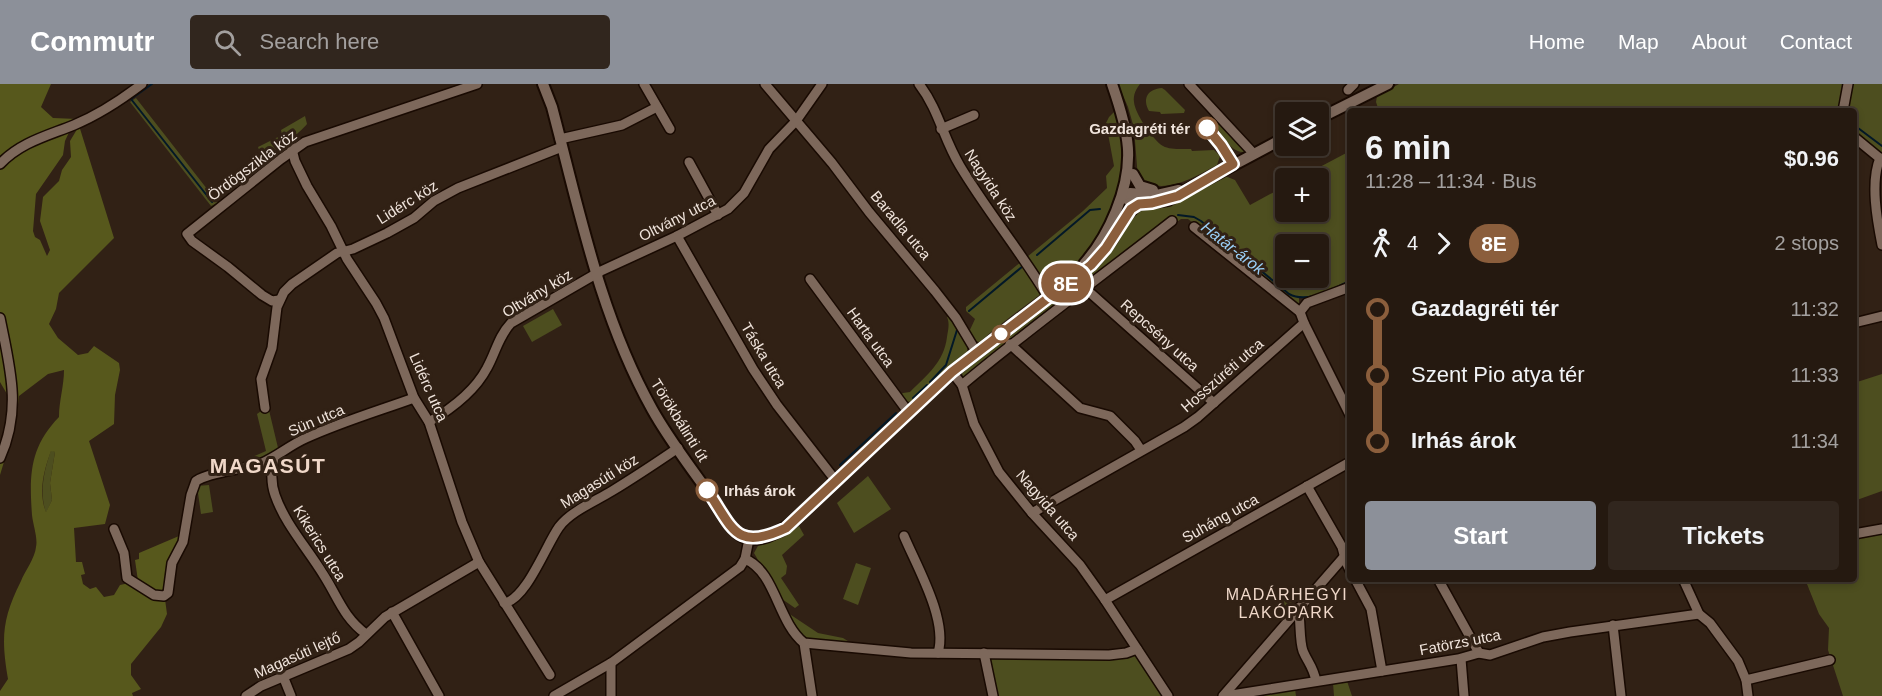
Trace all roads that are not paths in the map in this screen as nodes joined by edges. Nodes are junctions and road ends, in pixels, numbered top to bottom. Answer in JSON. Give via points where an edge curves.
{"nodes":[{"id":1,"x":142,"y":84,"type":"edge"},
{"id":2,"x":477,"y":84,"type":"edge"},
{"id":3,"x":543,"y":84,"type":"edge"},
{"id":4,"x":644,"y":84,"type":"edge"},
{"id":5,"x":765,"y":84,"type":"edge"},
{"id":6,"x":822,"y":84,"type":"edge"},
{"id":7,"x":919,"y":84,"type":"edge"},
{"id":8,"x":1113,"y":84,"type":"edge"},
{"id":9,"x":1189,"y":84,"type":"edge"},
{"id":10,"x":1388,"y":84,"type":"edge"},
{"id":11,"x":1848,"y":84,"type":"edge"},
{"id":12,"x":657,"y":106,"type":"junction"},
{"id":13,"x":1844,"y":108,"type":"edge"},
{"id":14,"x":1329,"y":114,"type":"edge"},
{"id":15,"x":974,"y":115,"type":"dead end"},
{"id":16,"x":796,"y":120,"type":"junction"},
{"id":17,"x":670,"y":129,"type":"dead end"},
{"id":18,"x":942,"y":129,"type":"junction"},
{"id":19,"x":1857,"y":139,"type":"edge"},
{"id":20,"x":1275,"y":142,"type":"edge"},
{"id":21,"x":561,"y":143,"type":"junction"},
{"id":22,"x":291,"y":148,"type":"junction"},
{"id":23,"x":1254,"y":154,"type":"junction"},
{"id":24,"x":1881,"y":159,"type":"edge"},
{"id":25,"x":689,"y":162,"type":"dead end"},
{"id":26,"x":0,"y":164,"type":"edge"},
{"id":27,"x":1133,"y":174,"type":"junction"},
{"id":28,"x":1189,"y":188,"type":"junction"},
{"id":29,"x":1168,"y":192,"type":"junction"},
{"id":30,"x":1127,"y":196,"type":"junction"},
{"id":31,"x":1139,"y":204,"type":"junction"},
{"id":32,"x":718,"y":215,"type":"junction"},
{"id":33,"x":1172,"y":221,"type":"dead end"},
{"id":34,"x":1194,"y":227,"type":"dead end"},
{"id":35,"x":677,"y":236,"type":"junction"},
{"id":36,"x":1112,"y":239,"type":"junction"},
{"id":37,"x":1882,"y":245,"type":"edge"},
{"id":38,"x":344,"y":253,"type":"junction"},
{"id":39,"x":596,"y":274,"type":"junction"},
{"id":40,"x":810,"y":279,"type":"dead end"},
{"id":41,"x":1068,"y":282,"type":"junction"},
{"id":42,"x":1347,"y":288,"type":"edge"},
{"id":43,"x":1086,"y":289,"type":"junction"},
{"id":44,"x":1048,"y":297,"type":"junction"},
{"id":45,"x":279,"y":300,"type":"junction"},
{"id":46,"x":1300,"y":312,"type":"junction"},
{"id":47,"x":1882,"y":316,"type":"edge"},
{"id":48,"x":0,"y":318,"type":"edge"},
{"id":49,"x":1857,"y":322,"type":"edge"},
{"id":50,"x":1304,"y":323,"type":"junction"},
{"id":51,"x":1010,"y":344,"type":"junction"},
{"id":52,"x":976,"y":353,"type":"junction"},
{"id":53,"x":952,"y":372,"type":"junction"},
{"id":54,"x":962,"y":385,"type":"junction"},
{"id":55,"x":414,"y":398,"type":"junction"},
{"id":56,"x":1214,"y":403,"type":"junction"},
{"id":57,"x":265,"y":408,"type":"dead end"},
{"id":58,"x":1347,"y":409,"type":"edge"},
{"id":59,"x":909,"y":413,"type":"junction"},
{"id":60,"x":429,"y":422,"type":"junction"},
{"id":61,"x":678,"y":448,"type":"junction"},
{"id":62,"x":1141,"y":450,"type":"junction"},
{"id":63,"x":0,"y":458,"type":"edge"},
{"id":64,"x":274,"y":458,"type":"junction"},
{"id":65,"x":1347,"y":464,"type":"edge"},
{"id":66,"x":836,"y":481,"type":"junction"},
{"id":67,"x":1307,"y":486,"type":"junction"},
{"id":68,"x":1032,"y":513,"type":"junction"},
{"id":69,"x":114,"y":529,"type":"dead end"},
{"id":70,"x":1882,"y":529,"type":"edge"},
{"id":71,"x":1857,"y":533,"type":"edge"},
{"id":72,"x":904,"y":536,"type":"dead end"},
{"id":73,"x":749,"y":539,"type":"junction"},
{"id":74,"x":1347,"y":553,"type":"edge"},
{"id":75,"x":746,"y":559,"type":"junction"},
{"id":76,"x":479,"y":562,"type":"junction"},
{"id":77,"x":1357,"y":582,"type":"edge"},
{"id":78,"x":1440,"y":582,"type":"edge"},
{"id":79,"x":1684,"y":582,"type":"edge"},
{"id":80,"x":1105,"y":600,"type":"junction"},
{"id":81,"x":504,"y":603,"type":"junction"},
{"id":82,"x":1298,"y":608,"type":"junction"},
{"id":83,"x":392,"y":612,"type":"junction"},
{"id":84,"x":1699,"y":614,"type":"junction"},
{"id":85,"x":1613,"y":625,"type":"junction"},
{"id":86,"x":366,"y":634,"type":"junction"},
{"id":87,"x":804,"y":643,"type":"junction"},
{"id":88,"x":1137,"y":649,"type":"junction"},
{"id":89,"x":939,"y":653,"type":"junction"},
{"id":90,"x":984,"y":653,"type":"junction"},
{"id":91,"x":1479,"y":653,"type":"junction"},
{"id":92,"x":1461,"y":658,"type":"junction"},
{"id":93,"x":1830,"y":660,"type":"dead end"},
{"id":94,"x":611,"y":663,"type":"junction"},
{"id":95,"x":1383,"y":671,"type":"junction"},
{"id":96,"x":550,"y":675,"type":"dead end"},
{"id":97,"x":283,"y":676,"type":"junction"},
{"id":98,"x":1746,"y":680,"type":"junction"},
{"id":99,"x":1316,"y":681,"type":"junction"},
{"id":100,"x":246,"y":696,"type":"edge"},
{"id":101,"x":291,"y":696,"type":"edge"},
{"id":102,"x":440,"y":696,"type":"edge"},
{"id":103,"x":554,"y":696,"type":"edge"},
{"id":104,"x":611,"y":696,"type":"edge"},
{"id":105,"x":812,"y":696,"type":"edge"},
{"id":106,"x":993,"y":696,"type":"edge"},
{"id":107,"x":1168,"y":696,"type":"edge"},
{"id":108,"x":1224,"y":696,"type":"edge"},
{"id":109,"x":1464,"y":696,"type":"edge"},
{"id":110,"x":1621,"y":696,"type":"edge"},
{"id":111,"x":1748,"y":696,"type":"edge"}],
"edges":[{"from":1,"to":26,"type":"street","via":[[102,111],[28,142]]},
{"from":2,"to":22,"type":"street","name":"Ördögszikla köz"},
{"from":3,"to":21,"type":"street","name":"Törökbálinti út"},
{"from":4,"to":12,"type":"street"},
{"from":5,"to":16,"type":"street","name":"Baradla utca"},
{"from":6,"to":16,"type":"street","name":"Oltvány utca"},
{"from":7,"to":18,"type":"street","name":"Nagyida köz","via":[[933,104]]},
{"from":8,"to":27,"type":"street","via":[[1128,114],[1134,145]]},
{"from":8,"to":30,"type":"street","via":[[1128,140]]},
{"from":9,"to":23,"type":"street"},
{"from":10,"to":14,"type":"street"},
{"from":11,"to":13,"type":"street"},
{"from":12,"to":17,"type":"street"},
{"from":12,"to":21,"type":"street","name":"Lidérc köz","via":[[622,125]]},
{"from":15,"to":18,"type":"street"},
{"from":16,"to":32,"type":"street","name":"Oltvány utca","via":[[769,149],[744,193]]},
{"from":16,"to":52,"type":"street","name":"Baradla utca","via":[[956,318]]},
{"from":18,"to":44,"type":"street","name":"Nagyida köz","via":[[951,152],[981,201]]},
{"from":19,"to":24,"type":"street"},
{"from":20,"to":23,"type":"street"},
{"from":21,"to":38,"type":"street","name":"Lidérc köz","via":[[458,188],[414,218]]},
{"from":21,"to":39,"type":"street","name":"Törökbálinti út"},
{"from":22,"to":38,"type":"street","name":"Lidérc utca","via":[[306,186]]},
{"from":22,"to":45,"type":"street","name":"Ördögszikla köz","via":[[187,234],[261,295]]},
{"from":23,"to":28,"type":"street"},
{"from":24,"to":37,"type":"street","via":[[1875,173]]},
{"from":25,"to":32,"type":"street"},
{"from":27,"to":29,"type":"street","via":[[1144,189]]},
{"from":27,"to":30,"type":"street"},
{"from":28,"to":29,"type":"street"},
{"from":28,"to":31,"type":"street","via":[[1168,200]]},
{"from":29,"to":30,"type":"street"},
{"from":30,"to":31,"type":"street"},
{"from":30,"to":36,"type":"street"},
{"from":30,"to":41,"type":"street","via":[[1102,239]]},
{"from":31,"to":36,"type":"street","via":[[1127,214]]},
{"from":32,"to":35,"type":"street","name":"Oltvány utca"},
{"from":33,"to":43,"type":"street"},
{"from":34,"to":46,"type":"street"},
{"from":35,"to":39,"type":"street","name":"Oltvány utca"},
{"from":35,"to":66,"type":"street","name":"Táska utca","via":[[777,405]]},
{"from":36,"to":41,"type":"street","via":[[1091,265]]},
{"from":38,"to":45,"type":"street","name":"Lidérc köz","via":[[337,253],[304,275]]},
{"from":38,"to":55,"type":"street","name":"Lidérc utca","via":[[384,318]]},
{"from":39,"to":60,"type":"street","name":"Oltvány köz","via":[[511,323],[476,384]]},
{"from":39,"to":61,"type":"street","name":"Törökbálinti út","via":[[642,390]]},
{"from":40,"to":59,"type":"street","name":"Harta utca"},
{"from":41,"to":44,"type":"street"},
{"from":42,"to":46,"type":"street","via":[[1307,303]]},
{"from":43,"to":51,"type":"street"},
{"from":43,"to":56,"type":"street","name":"Repcsény utca"},
{"from":44,"to":52,"type":"street"},
{"from":45,"to":57,"type":"street","via":[[272,348],[261,379]]},
{"from":46,"to":50,"type":"street"},
{"from":47,"to":49,"type":"street"},
{"from":48,"to":63,"type":"street","via":[[14,406],[10,433]]},
{"from":50,"to":56,"type":"street","name":"Hosszúréti utca"},
{"from":50,"to":58,"type":"street"},
{"from":51,"to":54,"type":"street"},
{"from":51,"to":62,"type":"street","via":[[1080,408],[1110,416]]},
{"from":52,"to":53,"type":"street"},
{"from":53,"to":54,"type":"street","name":"Nagyida utca"},
{"from":53,"to":59,"type":"street"},
{"from":54,"to":68,"type":"street","name":"Nagyida utca","via":[[990,458]]},
{"from":55,"to":60,"type":"street","name":"Lidérc utca"},
{"from":55,"to":64,"type":"street","name":"Sün utca","via":[[300,440]]},
{"from":56,"to":62,"type":"street","name":"Hosszúréti utca","via":[[1184,427]]},
{"from":59,"to":66,"type":"street"},
{"from":60,"to":76,"type":"street","name":"Lidérc utca"},
{"from":61,"to":73,"type":"street","name":"Törökbálinti út","via":[[733,529]]},
{"from":61,"to":81,"type":"street","name":"Magasúti köz","via":[[565,520],[522,591],[511,602]]},
{"from":62,"to":68,"type":"street","name":"Hosszúréti utca"},
{"from":64,"to":69,"type":"street","name":"Sün utca","via":[[196,481],[183,542],[172,563],[168,594],[164,596],[154,596],[127,578],[124,553]]},
{"from":64,"to":86,"type":"street","name":"Kikerics utca","via":[[274,492],[287,520],[346,616]]},
{"from":65,"to":67,"type":"street","name":"Suháng utca"},
{"from":66,"to":73,"type":"street","via":[[786,528]]},
{"from":67,"to":74,"type":"street"},
{"from":67,"to":80,"type":"street","name":"Suháng utca"},
{"from":68,"to":80,"type":"street","name":"Nagyida utca","via":[[1080,565]]},
{"from":70,"to":71,"type":"street"},
{"from":72,"to":89,"type":"street","via":[[938,616]]},
{"from":73,"to":75,"type":"street"},
{"from":74,"to":82,"type":"street"},
{"from":75,"to":87,"type":"street","via":[[759,567],[792,631]]},
{"from":75,"to":94,"type":"street"},
{"from":76,"to":81,"type":"street","name":"Lidérc utca"},
{"from":76,"to":83,"type":"street","name":"Magasúti lejtő"},
{"from":77,"to":95,"type":"street","via":[[1371,609]]},
{"from":78,"to":91,"type":"street"},
{"from":79,"to":84,"type":"street"},
{"from":80,"to":88,"type":"street","name":"Nagyida utca"},
{"from":81,"to":96,"type":"street","name":"Lidérc utca"},
{"from":82,"to":99,"type":"street","via":[[1302,650]]},
{"from":82,"to":108,"type":"street"},
{"from":83,"to":86,"type":"street","name":"Magasúti lejtő"},
{"from":83,"to":102,"type":"street"},
{"from":84,"to":85,"type":"street","name":"Fatörzs utca"},
{"from":84,"to":98,"type":"street","via":[[1738,661]]},
{"from":85,"to":91,"type":"street","name":"Fatörzs utca","via":[[1543,638],[1491,654]]},
{"from":85,"to":110,"type":"street"},
{"from":86,"to":97,"type":"street","name":"Magasúti lejtő","via":[[349,649]]},
{"from":87,"to":89,"type":"street"},
{"from":87,"to":105,"type":"street"},
{"from":88,"to":90,"type":"street","via":[[1109,655]]},
{"from":88,"to":107,"type":"street"},
{"from":89,"to":90,"type":"street"},
{"from":90,"to":106,"type":"street"},
{"from":91,"to":92,"type":"street","name":"Fatörzs utca"},
{"from":92,"to":95,"type":"street","name":"Fatörzs utca"},
{"from":92,"to":109,"type":"street"},
{"from":93,"to":98,"type":"street"},
{"from":94,"to":103,"type":"street"},
{"from":94,"to":104,"type":"street"},
{"from":95,"to":99,"type":"street","name":"Fatörzs utca"},
{"from":97,"to":100,"type":"street","name":"Magasúti lejtő"},
{"from":97,"to":101,"type":"street"},
{"from":98,"to":111,"type":"street"},
{"from":99,"to":108,"type":"street","name":"Fatörzs utca"}]}
